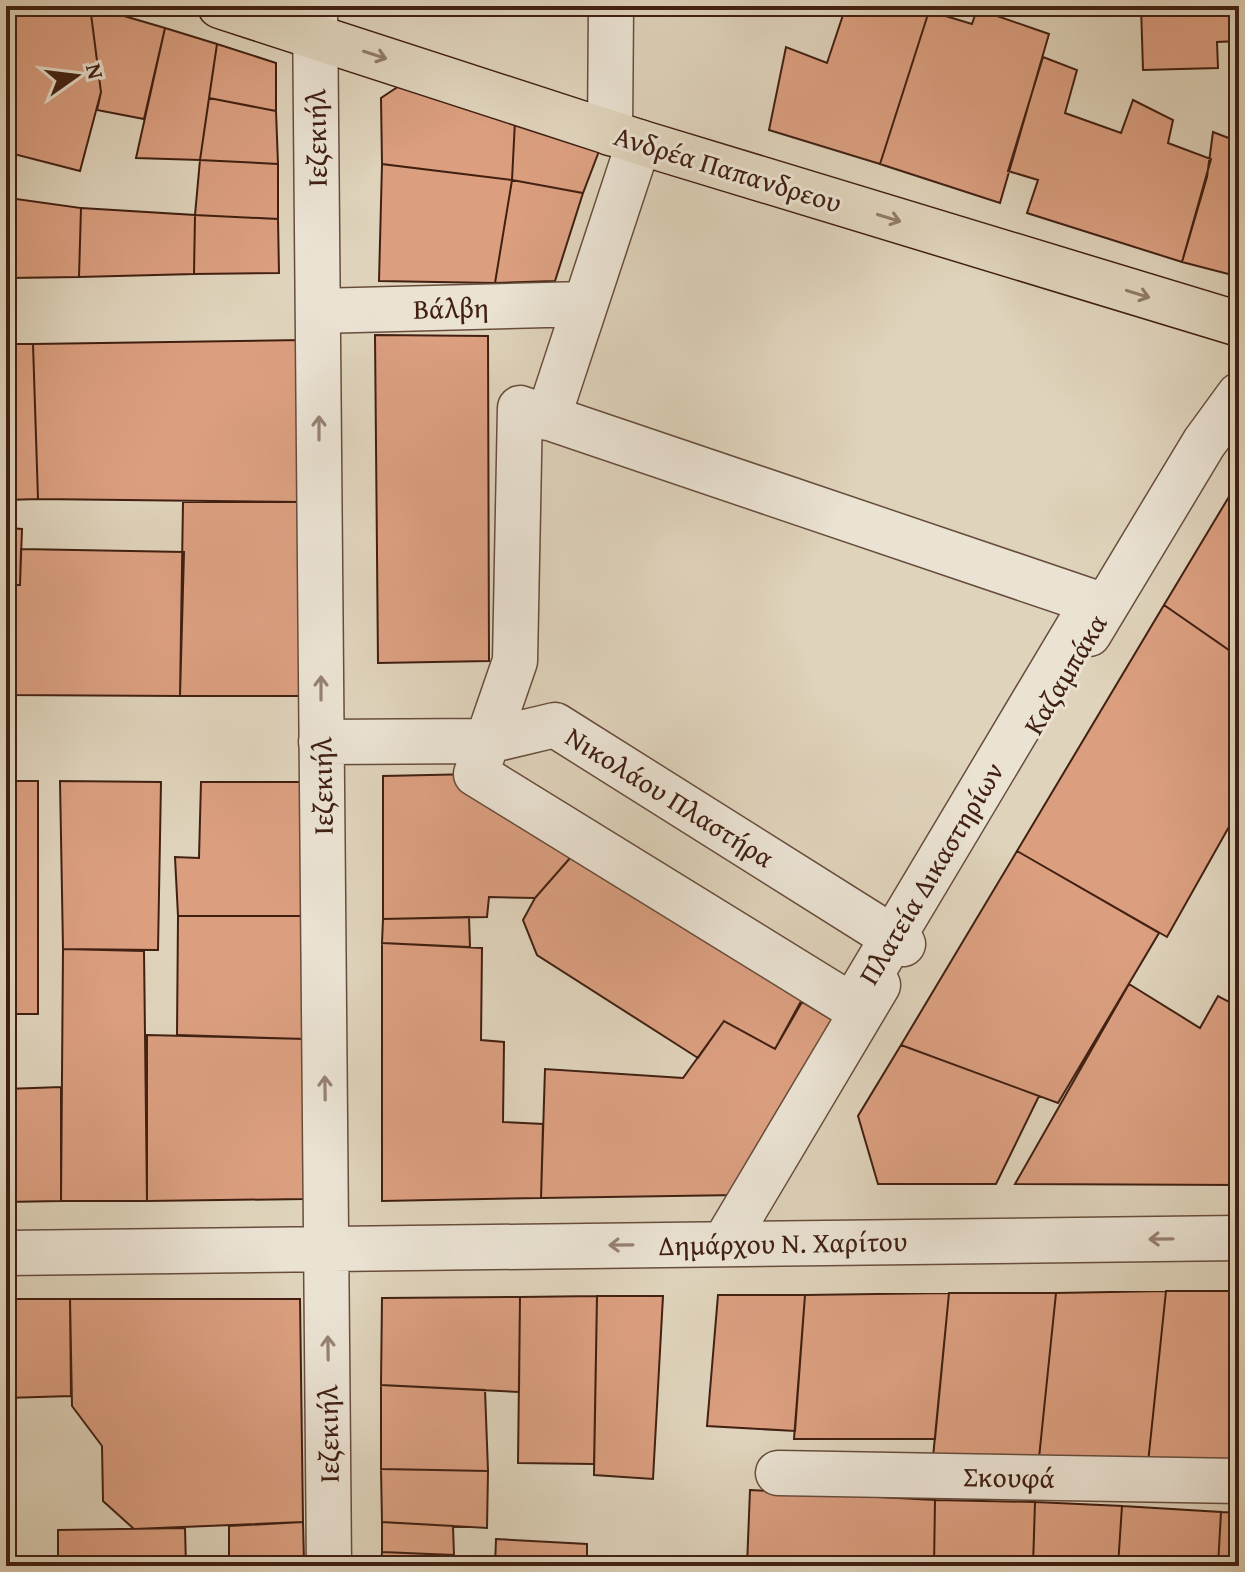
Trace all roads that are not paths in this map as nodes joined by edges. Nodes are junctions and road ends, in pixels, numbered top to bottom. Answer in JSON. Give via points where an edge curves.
{"nodes":[{"id":1,"x":220,"y":6,"type":"edge"},
{"id":2,"x":611,"y":6,"type":"edge"},
{"id":3,"x":315,"y":20,"type":"edge"},
{"id":4,"x":624,"y":138,"type":"junction"},
{"id":5,"x":584,"y":304,"type":"junction"},
{"id":6,"x":318,"y":311,"type":"junction"},
{"id":7,"x":1239,"y":324,"type":"edge"},
{"id":8,"x":1239,"y":395,"type":"edge"},
{"id":9,"x":548,"y":418,"type":"junction"},
{"id":10,"x":488,"y":741,"type":"junction"},
{"id":11,"x":321,"y":742,"type":"junction"},
{"id":12,"x":898,"y":941,"type":"junction"},
{"id":13,"x":1239,"y":1238,"type":"edge"},
{"id":14,"x":724,"y":1244,"type":"junction"},
{"id":15,"x":327,"y":1249,"type":"junction"},
{"id":16,"x":6,"y":1253,"type":"edge"},
{"id":17,"x":778,"y":1473,"type":"dead end"},
{"id":18,"x":1239,"y":1481,"type":"edge"},
{"id":19,"x":329,"y":1566,"type":"edge"}],
"edges":[{"from":1,"to":3,"type":"main road","name":"Ανδρέα Παπανδρεου"},
{"from":2,"to":4,"type":"street"},
{"from":3,"to":4,"type":"main road","name":"Ανδρέα Παπανδρεου","one_way":true},
{"from":3,"to":6,"type":"street","name":"Ιεζεκιήλ"},
{"from":4,"to":5,"type":"street"},
{"from":4,"to":7,"type":"main road","name":"Ανδρέα Παπανδρεου","one_way":true},
{"from":5,"to":6,"type":"street","name":"Βάλβη"},
{"from":5,"to":9,"type":"street"},
{"from":11,"to":6,"type":"street","name":"Ιεζεκιήλ","one_way":true},
{"from":8,"to":12,"type":"street","name":"Καζαμπάκα","via":[[1204,443]]},
{"from":9,"to":10,"type":"street","name":"Πλατεία Δικαστηρίων","via":[[520,408],[515,661]]},
{"from":9,"to":12,"type":"street","name":"Πλατεία Δικαστηρίων","via":[[1093,602]]},
{"from":10,"to":11,"type":"street","name":"Νικολάου Πλαστήρα"},
{"from":10,"to":12,"type":"street","name":"Νικολάου Πλαστήρα","via":[[555,725]]},
{"from":10,"to":12,"type":"street","name":"Πλατεία Δικαστηρίων","via":[[476,774],[852,1006]]},
{"from":15,"to":11,"type":"street","name":"Ιεζεκιήλ","one_way":true},
{"from":12,"to":14,"type":"street","name":"Καζαμπάκα"},
{"from":13,"to":14,"type":"street","name":"Δημάρχου Ν. Χαρίτου","one_way":true},
{"from":14,"to":15,"type":"street","name":"Δημάρχου Ν. Χαρίτου","one_way":true},
{"from":15,"to":16,"type":"street","name":"Δημάρχου Ν. Χαρίτου"},
{"from":19,"to":15,"type":"street","name":"Ιεζεκιήλ","one_way":true},
{"from":17,"to":18,"type":"street","name":"Σκουφά"}]}
